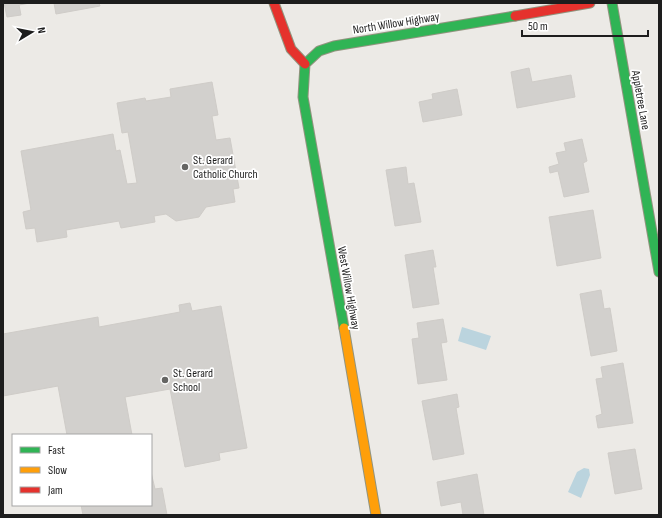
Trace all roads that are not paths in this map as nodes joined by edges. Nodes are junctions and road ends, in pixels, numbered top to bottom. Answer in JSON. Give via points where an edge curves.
{"nodes":[{"id":1,"x":274,"y":3,"type":"edge"},
{"id":2,"x":590,"y":3,"type":"edge"},
{"id":3,"x":612,"y":3,"type":"edge"},
{"id":4,"x":305,"y":64,"type":"junction"},
{"id":5,"x":659,"y":272,"type":"edge"},
{"id":6,"x":376,"y":515,"type":"edge"}],
"edges":[{"from":1,"to":4,"type":"street","via":[[291,49]]},
{"from":2,"to":4,"type":"street","name":"North Willow Highway","via":[[334,46],[319,51]]},
{"from":3,"to":5,"type":"street","name":"Appletree Lane"},
{"from":4,"to":6,"type":"street","name":"West Willow Highway","via":[[303,97]]}]}
